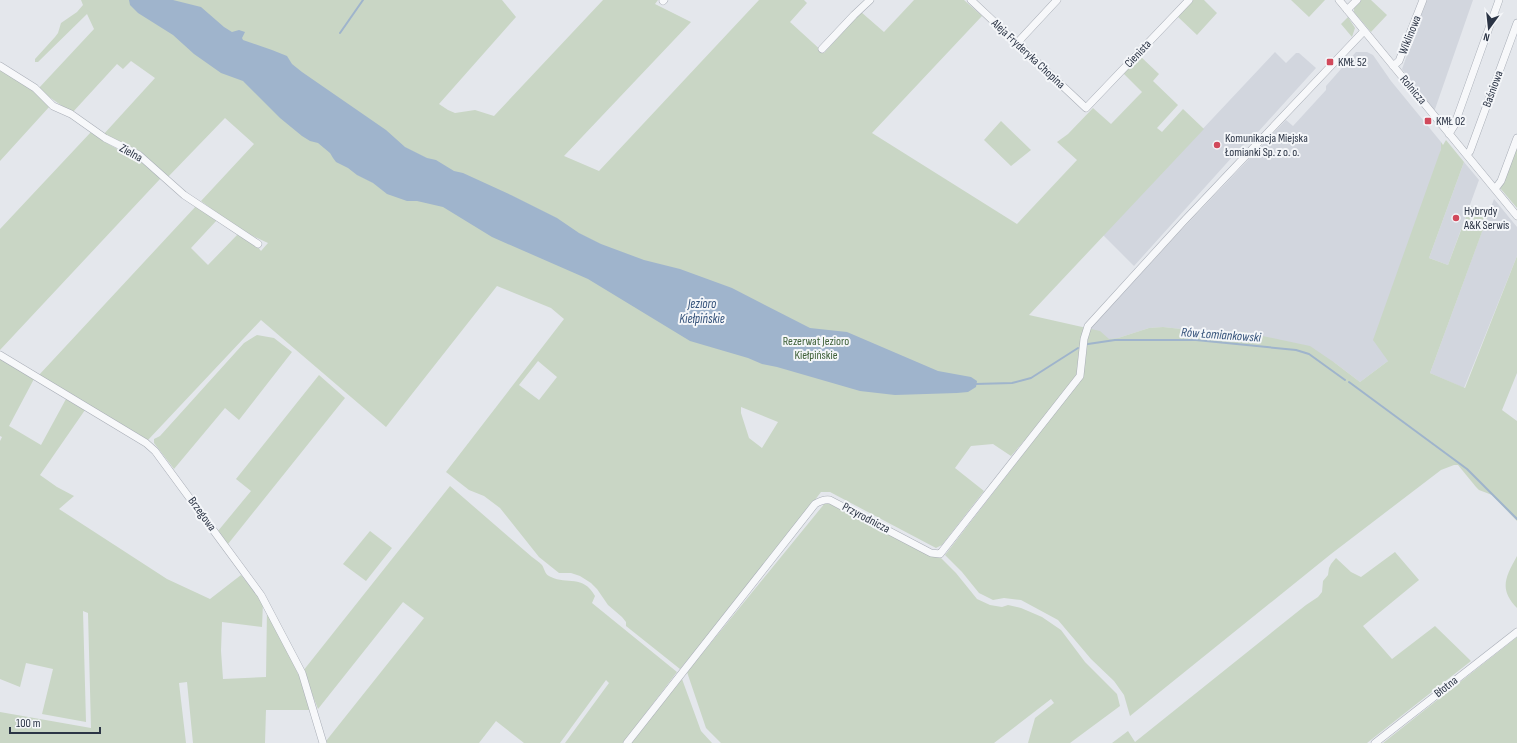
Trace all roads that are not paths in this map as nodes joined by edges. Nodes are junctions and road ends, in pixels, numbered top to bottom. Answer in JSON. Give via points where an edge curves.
{"nodes":[{"id":1,"x":870,"y":0,"type":"edge"},
{"id":2,"x":971,"y":0,"type":"edge"},
{"id":3,"x":1057,"y":0,"type":"edge"},
{"id":4,"x":1189,"y":0,"type":"edge"},
{"id":5,"x":1339,"y":0,"type":"edge"},
{"id":6,"x":1356,"y":0,"type":"edge"},
{"id":7,"x":1423,"y":0,"type":"edge"},
{"id":8,"x":1499,"y":0,"type":"edge"},
{"id":9,"x":1347,"y":10,"type":"junction"},
{"id":10,"x":1517,"y":23,"type":"edge"},
{"id":11,"x":1364,"y":30,"type":"junction"},
{"id":12,"x":1017,"y":43,"type":"junction"},
{"id":13,"x":822,"y":49,"type":"dead end"},
{"id":14,"x":0,"y":66,"type":"edge"},
{"id":15,"x":1393,"y":66,"type":"junction"},
{"id":16,"x":1086,"y":108,"type":"joint"},
{"id":17,"x":1449,"y":134,"type":"junction"},
{"id":18,"x":1517,"y":138,"type":"edge"},
{"id":19,"x":1467,"y":155,"type":"junction"},
{"id":20,"x":1495,"y":188,"type":"junction"},
{"id":21,"x":1517,"y":216,"type":"edge"},
{"id":22,"x":258,"y":244,"type":"dead end"},
{"id":23,"x":0,"y":355,"type":"edge"},
{"id":24,"x":1517,"y":632,"type":"edge"},
{"id":25,"x":324,"y":743,"type":"edge"},
{"id":26,"x":627,"y":743,"type":"edge"},
{"id":27,"x":1375,"y":743,"type":"edge"}],
"edges":[{"from":1,"to":13,"type":"street"},
{"from":2,"to":12,"type":"street","name":"Aleja Fryderyka Chopina"},
{"from":3,"to":12,"type":"street"},
{"from":4,"to":16,"type":"street","name":"Cienista"},
{"from":5,"to":9,"type":"street","name":"Rolnicza"},
{"from":6,"to":9,"type":"street"},
{"from":7,"to":15,"type":"street","name":"Wiklinowa","via":[[1399,61]]},
{"from":8,"to":17,"type":"street"},
{"from":9,"to":11,"type":"street","name":"Rolnicza"},
{"from":10,"to":19,"type":"street","name":"Baśniowa"},
{"from":11,"to":15,"type":"street","name":"Rolnicza"},
{"from":11,"to":26,"type":"street","name":"Przyrodnicza","via":[[1088,326],[1080,376],[940,554],[931,553],[830,500],[825,499],[815,504]]},
{"from":12,"to":16,"type":"street","name":"Aleja Fryderyka Chopina"},
{"from":14,"to":22,"type":"street","name":"Zielna","via":[[36,88],[53,106],[71,114],[104,138],[139,155],[184,195]]},
{"from":15,"to":17,"type":"street","name":"Rolnicza"},
{"from":17,"to":19,"type":"street","name":"Rolnicza"},
{"from":18,"to":20,"type":"street","via":[[1501,181]]},
{"from":19,"to":20,"type":"street","name":"Rolnicza"},
{"from":20,"to":21,"type":"street","name":"Rolnicza"},
{"from":23,"to":25,"type":"street","name":"Brzegowa","via":[[146,443],[155,451],[261,595],[302,673]]},
{"from":24,"to":27,"type":"street","name":"Błotna"}]}
